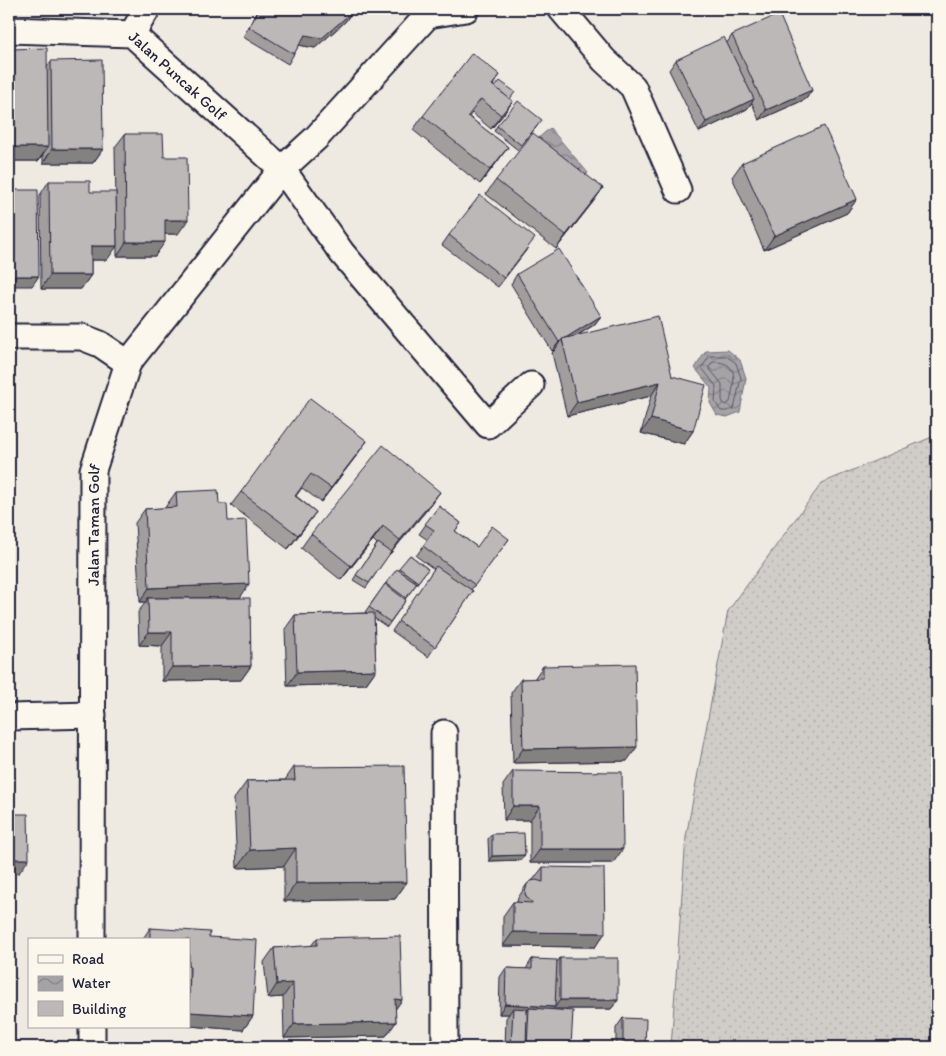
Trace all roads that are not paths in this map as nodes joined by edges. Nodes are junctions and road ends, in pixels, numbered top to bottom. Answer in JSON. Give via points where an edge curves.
{"nodes":[{"id":1,"x":147,"y":9,"type":"edge"},
{"id":2,"x":466,"y":9,"type":"edge"},
{"id":3,"x":561,"y":9,"type":"edge"},
{"id":4,"x":428,"y":12,"type":"edge"},
{"id":5,"x":9,"y":30,"type":"edge"},
{"id":6,"x":132,"y":34,"type":"junction"},
{"id":7,"x":282,"y":169,"type":"junction"},
{"id":8,"x":678,"y":190,"type":"dead end"},
{"id":9,"x":9,"y":337,"type":"edge"},
{"id":10,"x":128,"y":363,"type":"junction"},
{"id":11,"x":531,"y":385,"type":"dead end"},
{"id":12,"x":93,"y":714,"type":"junction"},
{"id":13,"x":9,"y":717,"type":"edge"},
{"id":14,"x":444,"y":733,"type":"dead end"},
{"id":15,"x":92,"y":938,"type":"edge"},
{"id":16,"x":92,"y":1028,"type":"edge"},
{"id":17,"x":92,"y":1047,"type":"edge"},
{"id":18,"x":445,"y":1047,"type":"edge"}],
"edges":[{"from":1,"to":6,"type":"street"},
{"from":2,"to":4,"type":"street"},
{"from":3,"to":8,"type":"street","via":[[604,60],[633,88]]},
{"from":4,"to":7,"type":"street","via":[[316,138]]},
{"from":5,"to":6,"type":"street","name":"Jalan Puncak Golf"},
{"from":6,"to":7,"type":"street","name":"Jalan Puncak Golf"},
{"from":7,"to":10,"type":"street","name":"Jalan Taman Golf"},
{"from":7,"to":11,"type":"street","name":"Jalan Puncak Golf","via":[[342,253],[488,425]]},
{"from":9,"to":10,"type":"street","via":[[82,337],[100,344]]},
{"from":10,"to":12,"type":"street","name":"Jalan Taman Golf","via":[[93,470]]},
{"from":12,"to":13,"type":"street"},
{"from":12,"to":15,"type":"street","name":"Jalan Taman Golf"},
{"from":14,"to":18,"type":"street"},
{"from":16,"to":17,"type":"street"}]}
